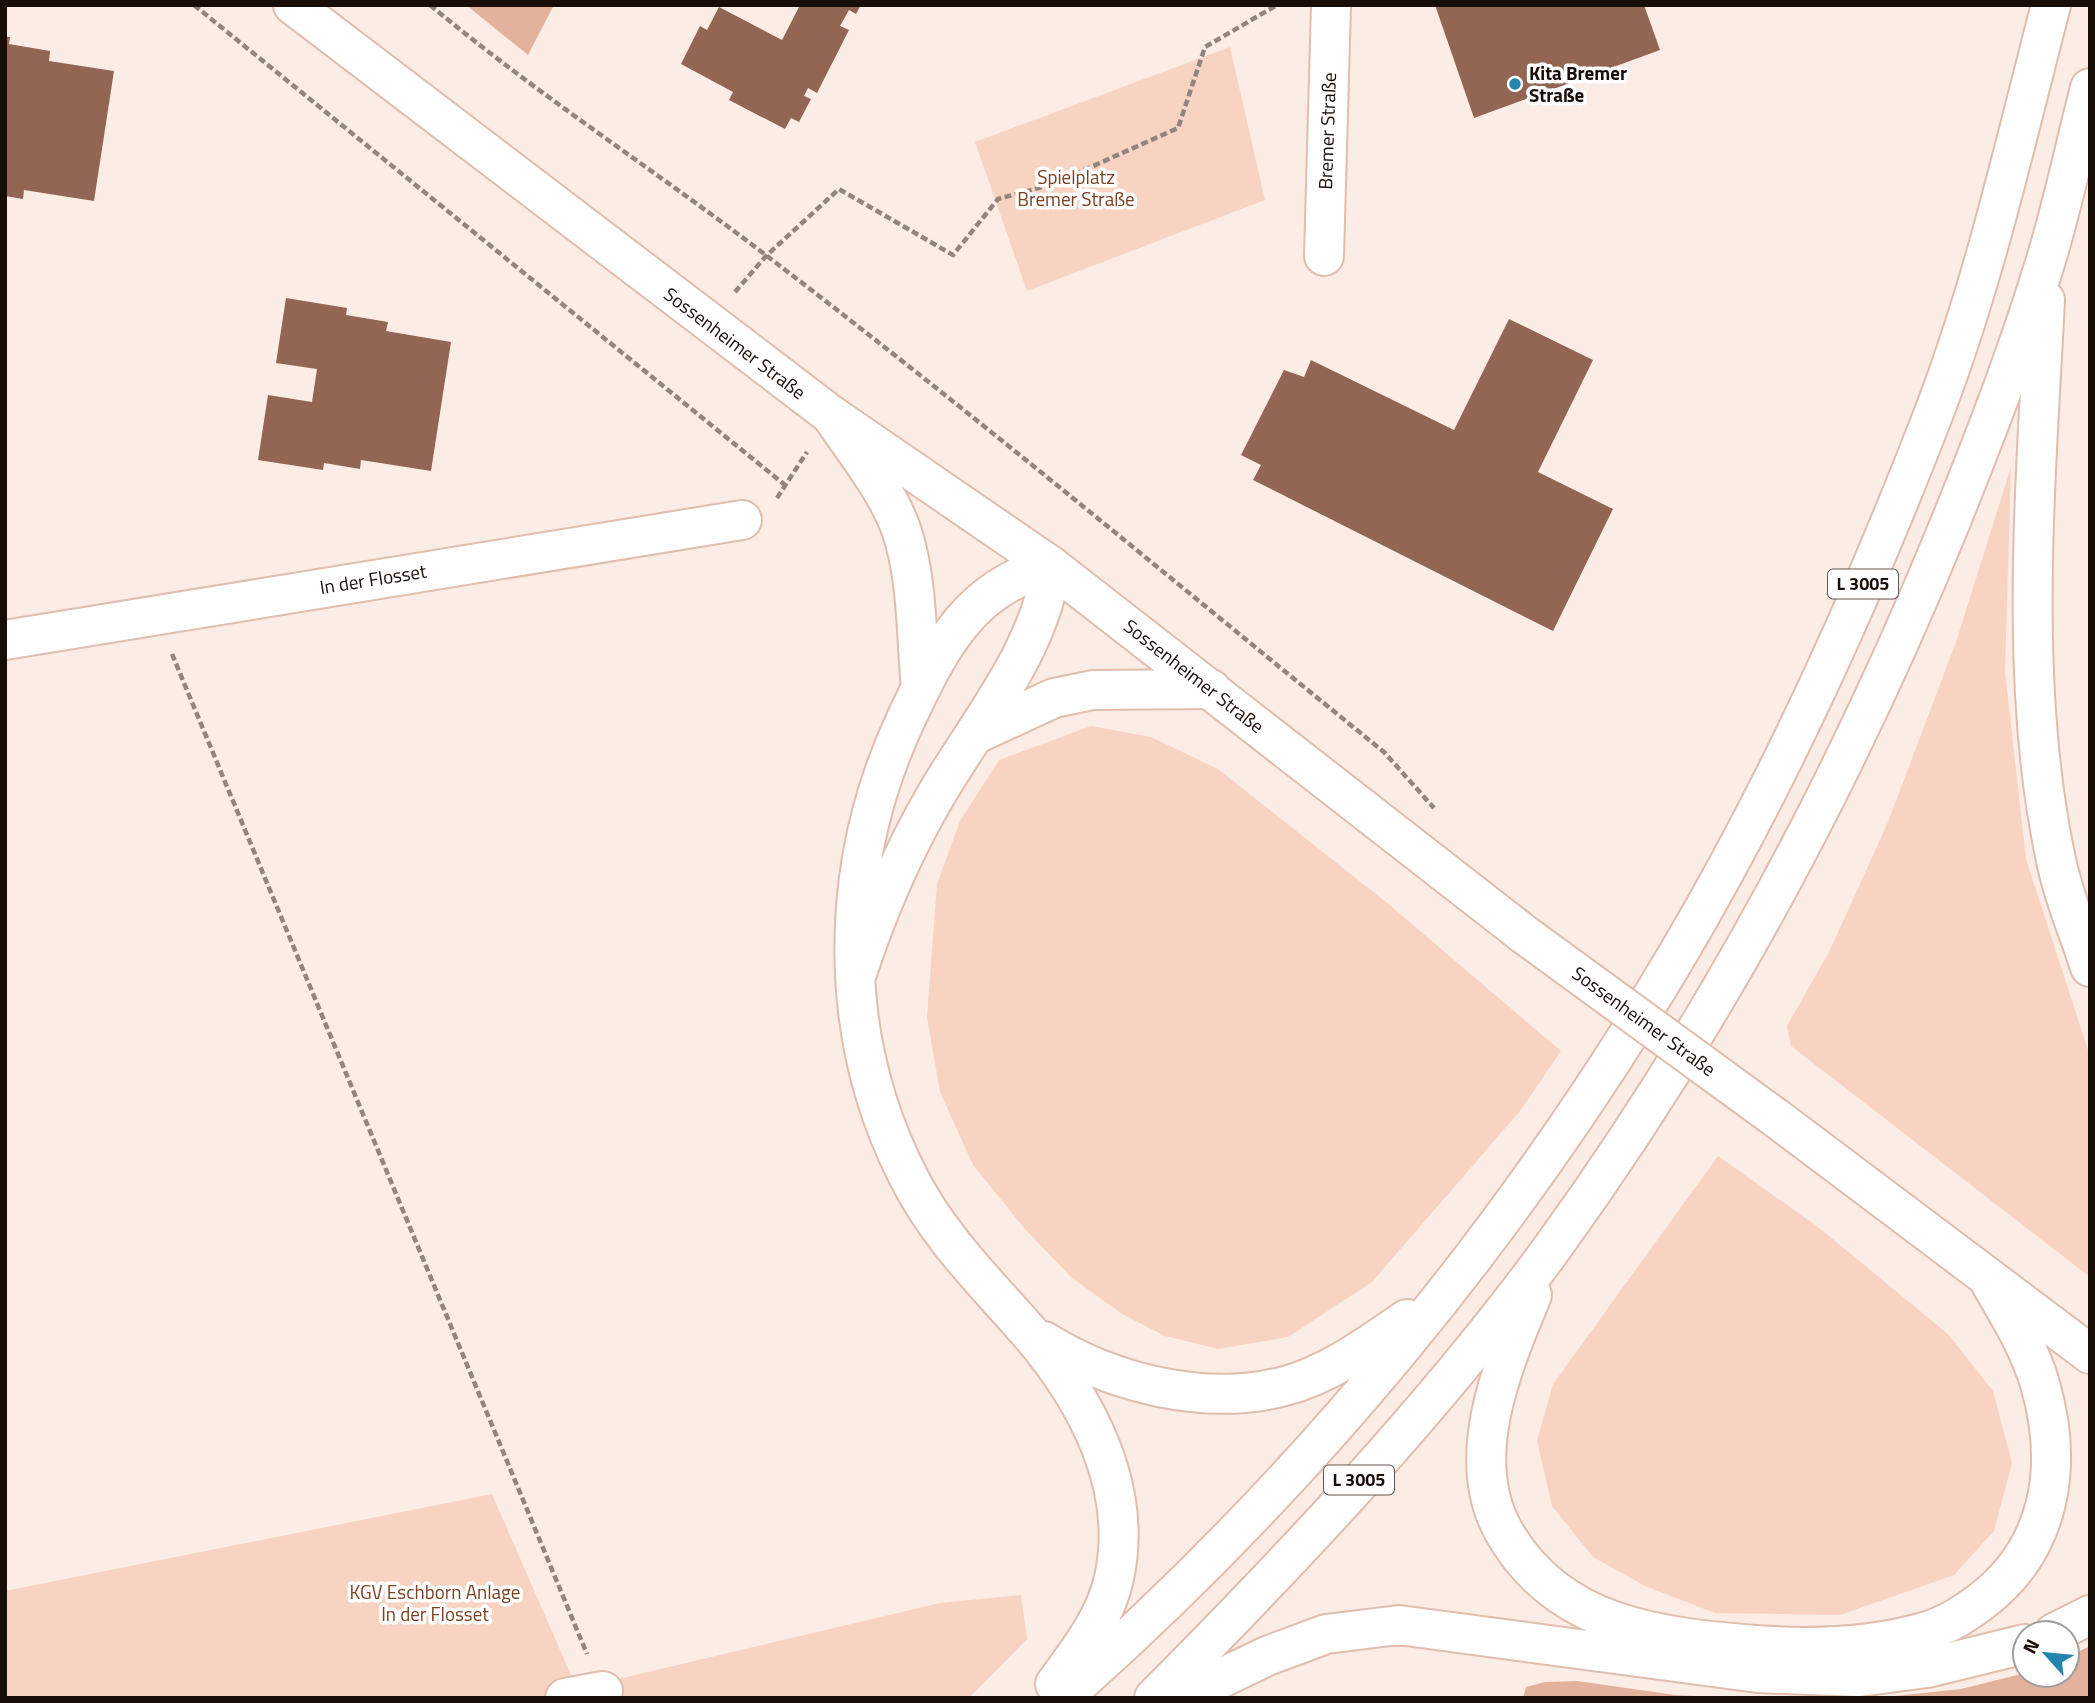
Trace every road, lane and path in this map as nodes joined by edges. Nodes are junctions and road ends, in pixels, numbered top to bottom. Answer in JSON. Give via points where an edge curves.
{"nodes":[{"id":1,"x":194,"y":5,"type":"edge"},
{"id":2,"x":293,"y":5,"type":"edge"},
{"id":3,"x":430,"y":5,"type":"edge"},
{"id":4,"x":1277,"y":5,"type":"edge"},
{"id":5,"x":1331,"y":5,"type":"edge"},
{"id":6,"x":2051,"y":5,"type":"edge"},
{"id":7,"x":2090,"y":88,"type":"edge"},
{"id":8,"x":2047,"y":255,"type":"junction"},
{"id":9,"x":766,"y":256,"type":"junction"},
{"id":10,"x":1324,"y":256,"type":"dead end"},
{"id":11,"x":831,"y":415,"type":"junction"},
{"id":12,"x":785,"y":485,"type":"junction"},
{"id":13,"x":742,"y":520,"type":"joint"},
{"id":14,"x":1051,"y":566,"type":"junction"},
{"id":15,"x":155,"y":613,"type":"junction"},
{"id":16,"x":5,"y":640,"type":"edge"},
{"id":17,"x":921,"y":688,"type":"junction"},
{"id":18,"x":1211,"y":688,"type":"junction"},
{"id":19,"x":974,"y":736,"type":"junction"},
{"id":20,"x":1437,"y":812,"type":"dead end"},
{"id":21,"x":2090,"y":967,"type":"edge"},
{"id":22,"x":856,"y":975,"type":"junction"},
{"id":23,"x":1550,"y":1249,"type":"junction"},
{"id":24,"x":1987,"y":1277,"type":"junction"},
{"id":25,"x":1448,"y":1290,"type":"junction"},
{"id":26,"x":1030,"y":1332,"type":"junction"},
{"id":27,"x":2090,"y":1354,"type":"edge"},
{"id":28,"x":2011,"y":1648,"type":"edge"},
{"id":29,"x":603,"y":1691,"type":"joint"},
{"id":30,"x":565,"y":1698,"type":"edge"},
{"id":31,"x":1045,"y":1698,"type":"edge"},
{"id":32,"x":1062,"y":1698,"type":"edge"},
{"id":33,"x":1154,"y":1698,"type":"edge"},
{"id":34,"x":1180,"y":1698,"type":"edge"}],
"edges":[{"from":1,"to":12,"type":"path"},
{"from":2,"to":11,"type":"main road","name":"Sossenheimer Straße"},
{"from":3,"to":9,"type":"path","via":[[496,59]]},
{"from":4,"to":9,"type":"path","via":[[1205,47],[1178,128],[1053,184],[998,199],[953,255],[839,189]]},
{"from":5,"to":10,"type":"main road","name":"Bremer Straße"},
{"from":6,"to":25,"type":"main road","number":"L 3005","via":[[1990,241],[1930,425],[1804,718],[1678,954],[1572,1119]]},
{"from":7,"to":8,"type":"main road","number":"L 3005"},
{"from":8,"to":21,"type":"main road","via":[[2035,499],[2039,731],[2055,857]]},
{"from":8,"to":23,"type":"main road","number":"L 3005","via":[[1983,440],[1854,745],[1727,983]]},
{"from":9,"to":20,"type":"path","via":[[1384,752]]},
{"from":11,"to":12,"type":"path"},
{"from":11,"to":14,"type":"main road","name":"Sossenheimer Straße"},
{"from":11,"to":17,"type":"main road","via":[[878,484],[901,528],[911,570]]},
{"from":12,"to":13,"type":"path","via":[[773,505]]},
{"from":13,"to":15,"type":"main road","name":"In der Flosset"},
{"from":14,"to":17,"type":"main road","via":[[1021,574],[993,589],[951,636]]},
{"from":14,"to":18,"type":"main road","name":"Sossenheimer Straße"},
{"from":14,"to":19,"type":"main road","via":[[1034,628]]},
{"from":15,"to":16,"type":"main road","name":"In der Flosset"},
{"from":15,"to":29,"type":"path"},
{"from":17,"to":22,"type":"main road","via":[[872,807],[862,849],[854,927]]},
{"from":18,"to":19,"type":"main road","via":[[1093,690],[1054,698]]},
{"from":18,"to":24,"type":"main road","name":"Sossenheimer Straße","bridge":true,"via":[[1525,935]]},
{"from":19,"to":22,"type":"main road","via":[[937,792],[896,869]]},
{"from":22,"to":26,"type":"main road","via":[[860,1032],[871,1085],[907,1175],[962,1259]]},
{"from":23,"to":24,"type":"main road","via":[[1506,1358],[1493,1404],[1490,1488],[1502,1529],[1554,1590],[1590,1612],[1678,1639],[1807,1649],[1926,1632],[1966,1613],[2003,1585],[2044,1517],[2051,1478],[2050,1430],[2040,1384],[2025,1344]]},
{"from":23,"to":33,"type":"main road","number":"L 3005","via":[[1493,1325],[1378,1459]]},
{"from":24,"to":27,"type":"main road","name":"Sossenheimer Straße"},
{"from":25,"to":26,"type":"main road","via":[[1334,1366],[1286,1386],[1248,1392],[1202,1392],[1123,1377],[1091,1368]]},
{"from":25,"to":32,"type":"main road","number":"L 3005","via":[[1272,1495],[1197,1573]]},
{"from":26,"to":31,"type":"main road","via":[[1082,1403],[1118,1500],[1120,1537],[1114,1581],[1095,1626]]},
{"from":28,"to":34,"type":"main road","via":[[1939,1666],[1859,1677],[1758,1673],[1399,1625],[1326,1634],[1267,1656]]},
{"from":29,"to":30,"type":"main road"}]}
